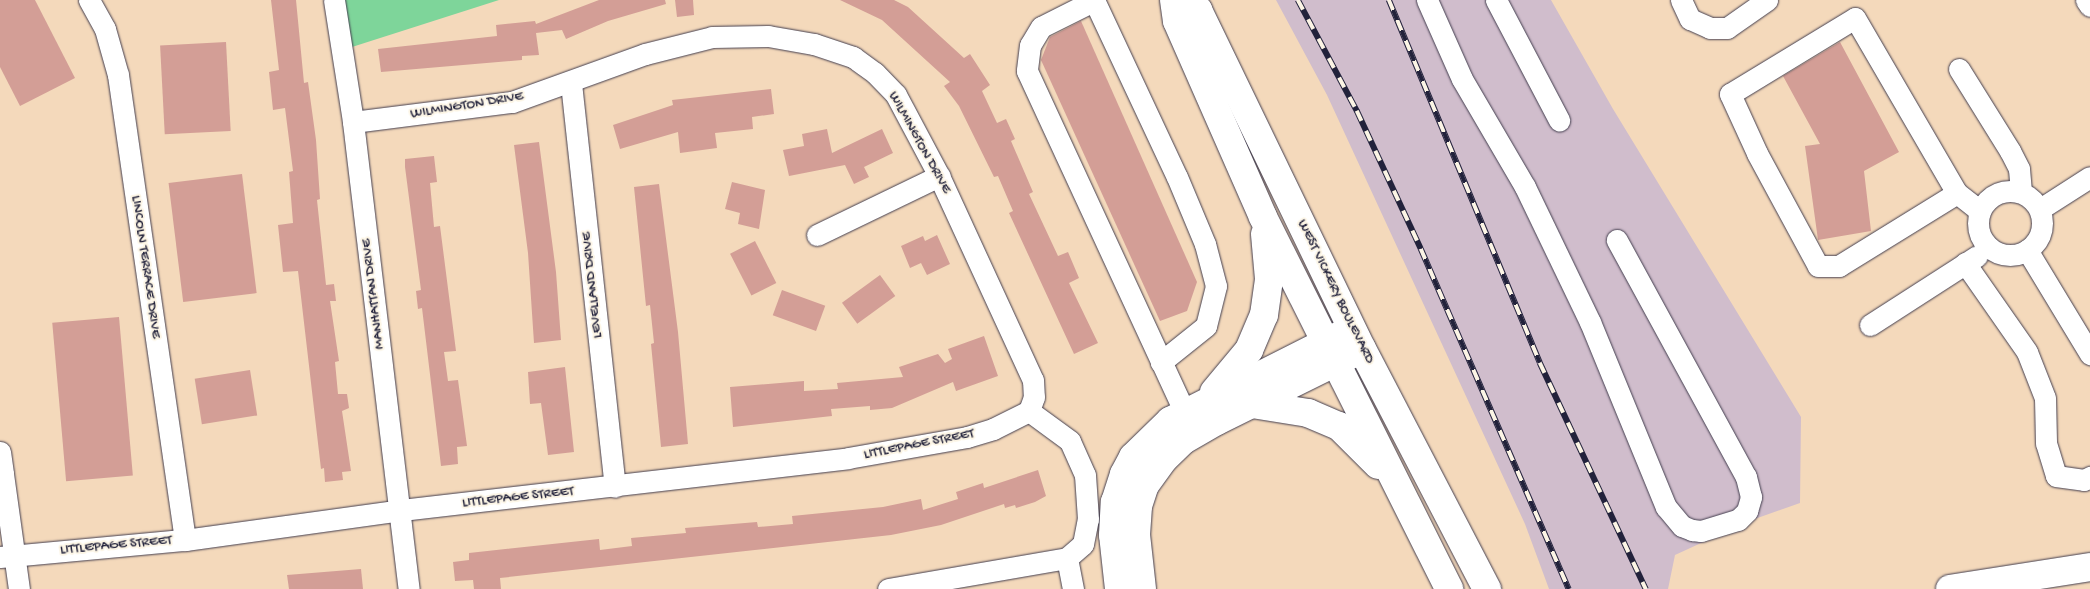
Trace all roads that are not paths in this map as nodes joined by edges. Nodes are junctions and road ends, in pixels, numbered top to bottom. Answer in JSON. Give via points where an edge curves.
{"nodes":[{"id":1,"x":89,"y":0,"type":"edge"},
{"id":2,"x":334,"y":0,"type":"edge"},
{"id":3,"x":1094,"y":0,"type":"edge"},
{"id":4,"x":1174,"y":0,"type":"edge"},
{"id":5,"x":1180,"y":0,"type":"edge"},
{"id":6,"x":1427,"y":0,"type":"edge"},
{"id":7,"x":1496,"y":0,"type":"edge"},
{"id":8,"x":1681,"y":0,"type":"edge"},
{"id":9,"x":1767,"y":0,"type":"edge"},
{"id":10,"x":2086,"y":0,"type":"edge"},
{"id":11,"x":2090,"y":6,"type":"edge"},
{"id":12,"x":1959,"y":69,"type":"dead end"},
{"id":13,"x":571,"y":83,"type":"junction"},
{"id":14,"x":1559,"y":120,"type":"dead end"},
{"id":15,"x":353,"y":122,"type":"junction"},
{"id":16,"x":939,"y":176,"type":"junction"},
{"id":17,"x":2090,"y":177,"type":"edge"},
{"id":18,"x":1957,"y":192,"type":"junction"},
{"id":19,"x":2021,"y":192,"type":"junction"},
{"id":20,"x":2040,"y":209,"type":"junction"},
{"id":21,"x":1980,"y":211,"type":"junction"},
{"id":22,"x":1263,"y":216,"type":"junction"},
{"id":23,"x":817,"y":235,"type":"dead end"},
{"id":24,"x":1617,"y":240,"type":"dead end"},
{"id":25,"x":1989,"y":247,"type":"junction"},
{"id":26,"x":2027,"y":250,"type":"junction"},
{"id":27,"x":1965,"y":263,"type":"junction"},
{"id":28,"x":1870,"y":325,"type":"dead end"},
{"id":29,"x":1357,"y":339,"type":"junction"},
{"id":30,"x":1330,"y":352,"type":"junction"},
{"id":31,"x":2090,"y":354,"type":"edge"},
{"id":32,"x":1161,"y":362,"type":"junction"},
{"id":33,"x":1252,"y":404,"type":"junction"},
{"id":34,"x":1195,"y":407,"type":"junction"},
{"id":35,"x":1029,"y":411,"type":"junction"},
{"id":36,"x":0,"y":452,"type":"edge"},
{"id":37,"x":1,"y":474,"type":"edge"},
{"id":38,"x":2090,"y":477,"type":"edge"},
{"id":39,"x":615,"y":487,"type":"junction"},
{"id":40,"x":400,"y":510,"type":"junction"},
{"id":41,"x":185,"y":540,"type":"junction"},
{"id":42,"x":1431,"y":550,"type":"junction"},
{"id":43,"x":7,"y":556,"type":"edge"},
{"id":44,"x":1067,"y":558,"type":"junction"},
{"id":45,"x":2090,"y":568,"type":"edge"},
{"id":46,"x":1129,"y":583,"type":"edge"},
{"id":47,"x":19,"y":589,"type":"edge"},
{"id":48,"x":409,"y":589,"type":"edge"},
{"id":49,"x":888,"y":589,"type":"edge"},
{"id":50,"x":1073,"y":589,"type":"edge"},
{"id":51,"x":1449,"y":589,"type":"edge"},
{"id":52,"x":1487,"y":589,"type":"edge"},
{"id":53,"x":1950,"y":589,"type":"edge"}],
"edges":[{"from":1,"to":41,"type":"street","name":"LINCOLN TERRACE DRIVE","via":[[105,29],[118,75]]},
{"from":2,"to":15,"type":"street","name":"MANHATTAN DRIVE"},
{"from":3,"to":32,"type":"street","via":[[1205,244],[1216,286],[1206,326]]},
{"from":3,"to":32,"type":"street","via":[[1041,26],[1030,44],[1028,71]]},
{"from":4,"to":22,"type":"main road","via":[[1177,21]]},
{"from":5,"to":29,"type":"main road","name":"WEST VICKERY BOULEVARD","via":[[1198,10]]},
{"from":6,"to":24,"type":"street","via":[[1462,79],[1529,196],[1586,314],[1666,507],[1682,526],[1692,530],[1701,531],[1738,520],[1747,511],[1750,497],[1746,477]]},
{"from":7,"to":14,"type":"street"},
{"from":8,"to":9,"type":"street","via":[[1690,19],[1710,28],[1727,28]]},
{"from":10,"to":11,"type":"street"},
{"from":12,"to":19,"type":"street","via":[[2010,151],[2018,169]]},
{"from":13,"to":15,"type":"street","name":"WILMINGTON DRIVE","via":[[512,102]]},
{"from":13,"to":16,"type":"street","name":"WILMINGTON DRIVE","via":[[645,54],[712,37],[768,36],[814,44],[853,57],[875,73],[896,95]]},
{"from":13,"to":39,"type":"street","name":"LEVELLAND DRIVE"},
{"from":15,"to":40,"type":"street","name":"MANHATTAN DRIVE"},
{"from":16,"to":23,"type":"street"},
{"from":16,"to":35,"type":"street","name":"WILMINGTON DRIVE","via":[[1034,380],[1034,397]]},
{"from":17,"to":20,"type":"street"},
{"from":18,"to":18,"type":"street","via":[[1855,18],[1730,94],[1757,153],[1818,266],[1839,266]]},
{"from":18,"to":21,"type":"street"},
{"from":19,"to":20,"type":"street"},
{"from":19,"to":21,"type":"street","via":[[2000,192],[1991,196]]},
{"from":20,"to":26,"type":"street","via":[[2042,226],[2039,236]]},
{"from":21,"to":25,"type":"street","via":[[1979,234]]},
{"from":22,"to":30,"type":"main road"},
{"from":22,"to":34,"type":"main road","via":[[1269,279],[1264,315],[1249,350]]},
{"from":25,"to":26,"type":"street","via":[[2003,254]]},
{"from":25,"to":27,"type":"street"},
{"from":26,"to":31,"type":"street"},
{"from":27,"to":28,"type":"street"},
{"from":27,"to":38,"type":"street","via":[[2027,352],[2045,398],[2046,443],[2056,476],[2084,480]]},
{"from":29,"to":30,"type":"main road"},
{"from":29,"to":52,"type":"main road","name":"WEST VICKERY BOULEVARD"},
{"from":30,"to":33,"type":"main road"},
{"from":30,"to":34,"type":"main road"},
{"from":30,"to":42,"type":"main road"},
{"from":32,"to":34,"type":"street"},
{"from":33,"to":42,"type":"main road","via":[[1308,413],[1339,426],[1386,475]]},
{"from":33,"to":46,"type":"main road","via":[[1184,440],[1154,470],[1138,506]]},
{"from":34,"to":46,"type":"main road","via":[[1170,421],[1146,444],[1124,474],[1115,502],[1113,536]]},
{"from":35,"to":39,"type":"street","name":"LITTLEPAGE STREET","via":[[993,429],[967,437],[848,458]]},
{"from":35,"to":44,"type":"street","via":[[1070,441],[1085,476],[1088,519],[1083,544]]},
{"from":36,"to":37,"type":"street"},
{"from":37,"to":43,"type":"street"},
{"from":39,"to":40,"type":"street","name":"LITTLEPAGE STREET"},
{"from":40,"to":41,"type":"street","name":"LITTLEPAGE STREET"},
{"from":40,"to":48,"type":"street","name":"MANHATTAN DRIVE"},
{"from":41,"to":43,"type":"street","name":"LITTLEPAGE STREET"},
{"from":42,"to":51,"type":"main road"},
{"from":43,"to":47,"type":"street"},
{"from":44,"to":49,"type":"street"},
{"from":44,"to":50,"type":"street"},
{"from":45,"to":53,"type":"main road"}]}
